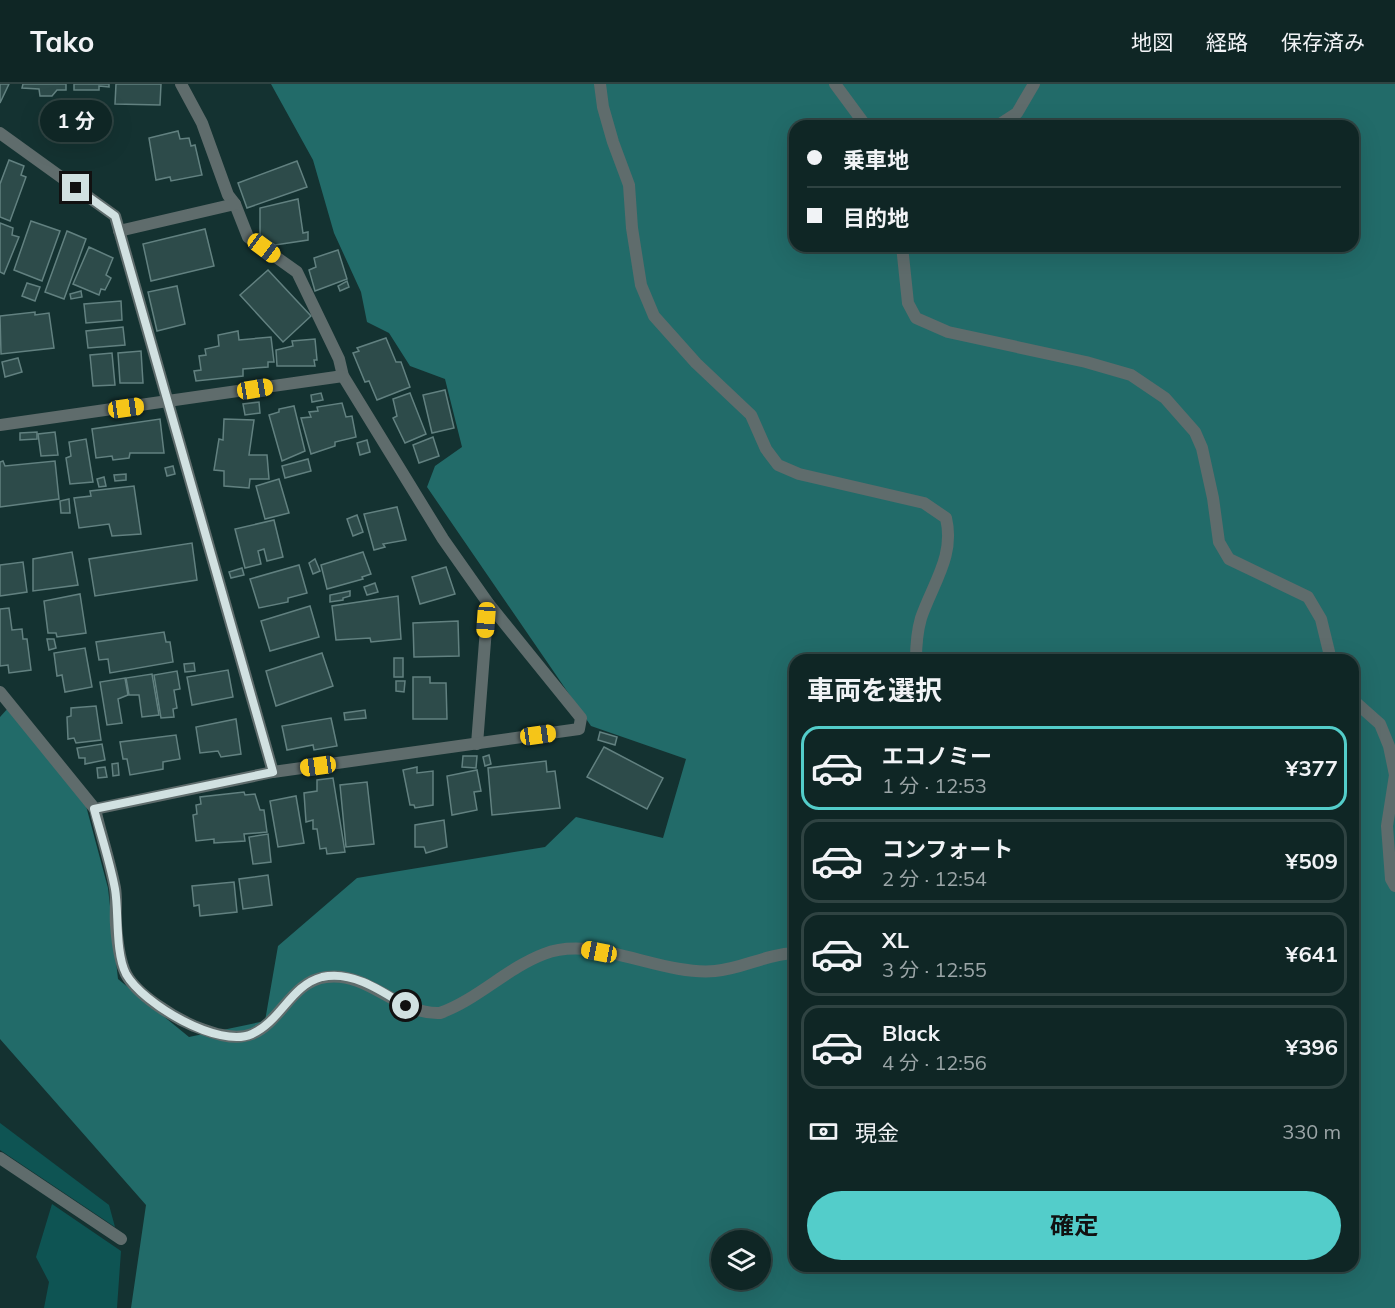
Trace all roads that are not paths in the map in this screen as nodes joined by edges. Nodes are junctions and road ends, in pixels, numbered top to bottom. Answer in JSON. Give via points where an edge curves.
{"nodes":[{"id":1,"x":180,"y":84,"type":"edge"},
{"id":2,"x":600,"y":84,"type":"edge"},
{"id":3,"x":835,"y":84,"type":"edge"},
{"id":4,"x":1034,"y":84,"type":"edge"},
{"id":5,"x":862,"y":120,"type":"edge"},
{"id":6,"x":1006,"y":120,"type":"edge"},
{"id":7,"x":0,"y":133,"type":"edge"},
{"id":8,"x":235,"y":204,"type":"junction"},
{"id":9,"x":119,"y":231,"type":"junction"},
{"id":10,"x":903,"y":252,"type":"edge"},
{"id":11,"x":343,"y":376,"type":"junction"},
{"id":12,"x":168,"y":402,"type":"junction"},
{"id":13,"x":0,"y":425,"type":"edge"},
{"id":14,"x":488,"y":603,"type":"junction"},
{"id":15,"x":916,"y":654,"type":"edge"},
{"id":16,"x":1330,"y":654,"type":"edge"},
{"id":17,"x":0,"y":692,"type":"edge"},
{"id":18,"x":1359,"y":705,"type":"edge"},
{"id":19,"x":477,"y":744,"type":"junction"},
{"id":20,"x":273,"y":772,"type":"junction"},
{"id":21,"x":94,"y":809,"type":"junction"},
{"id":22,"x":1395,"y":886,"type":"edge"},
{"id":23,"x":789,"y":954,"type":"edge"},
{"id":24,"x":0,"y":1158,"type":"edge"},
{"id":25,"x":121,"y":1239,"type":"dead end"}],
"edges":[{"from":1,"to":8,"type":"street","via":[[202,123],[228,195]]},
{"from":2,"to":15,"type":"street","via":[[613,142],[629,185],[641,285],[654,316],[751,416],[778,465],[799,474],[924,503],[946,518],[950,536],[947,556],[921,618]]},
{"from":3,"to":5,"type":"street"},
{"from":4,"to":6,"type":"street","via":[[1017,112]]},
{"from":7,"to":9,"type":"street","via":[[115,216]]},
{"from":8,"to":9,"type":"street"},
{"from":8,"to":11,"type":"street","via":[[248,237],[297,272],[339,359]]},
{"from":9,"to":12,"type":"street"},
{"from":10,"to":16,"type":"street","via":[[908,303],[916,318],[948,332],[1131,375],[1165,398],[1195,432],[1202,448],[1219,542],[1229,559],[1308,597],[1321,619]]},
{"from":11,"to":12,"type":"street"},
{"from":11,"to":14,"type":"street","via":[[443,539]]},
{"from":12,"to":13,"type":"street"},
{"from":12,"to":20,"type":"street"},
{"from":14,"to":19,"type":"street"},
{"from":14,"to":19,"type":"street","via":[[581,718],[579,729]]},
{"from":17,"to":21,"type":"street"},
{"from":18,"to":22,"type":"street","via":[[1380,724],[1395,775],[1387,826],[1391,879]]},
{"from":19,"to":20,"type":"street"},
{"from":20,"to":21,"type":"street"},
{"from":21,"to":23,"type":"street","via":[[115,890],[116,927],[126,974],[150,1000],[178,1019],[234,1038],[252,1034],[276,1017],[294,994],[323,977],[342,975],[428,1014],[440,1013],[544,954],[565,950],[580,948],[653,964],[715,971]]},
{"from":24,"to":25,"type":"street"}]}
